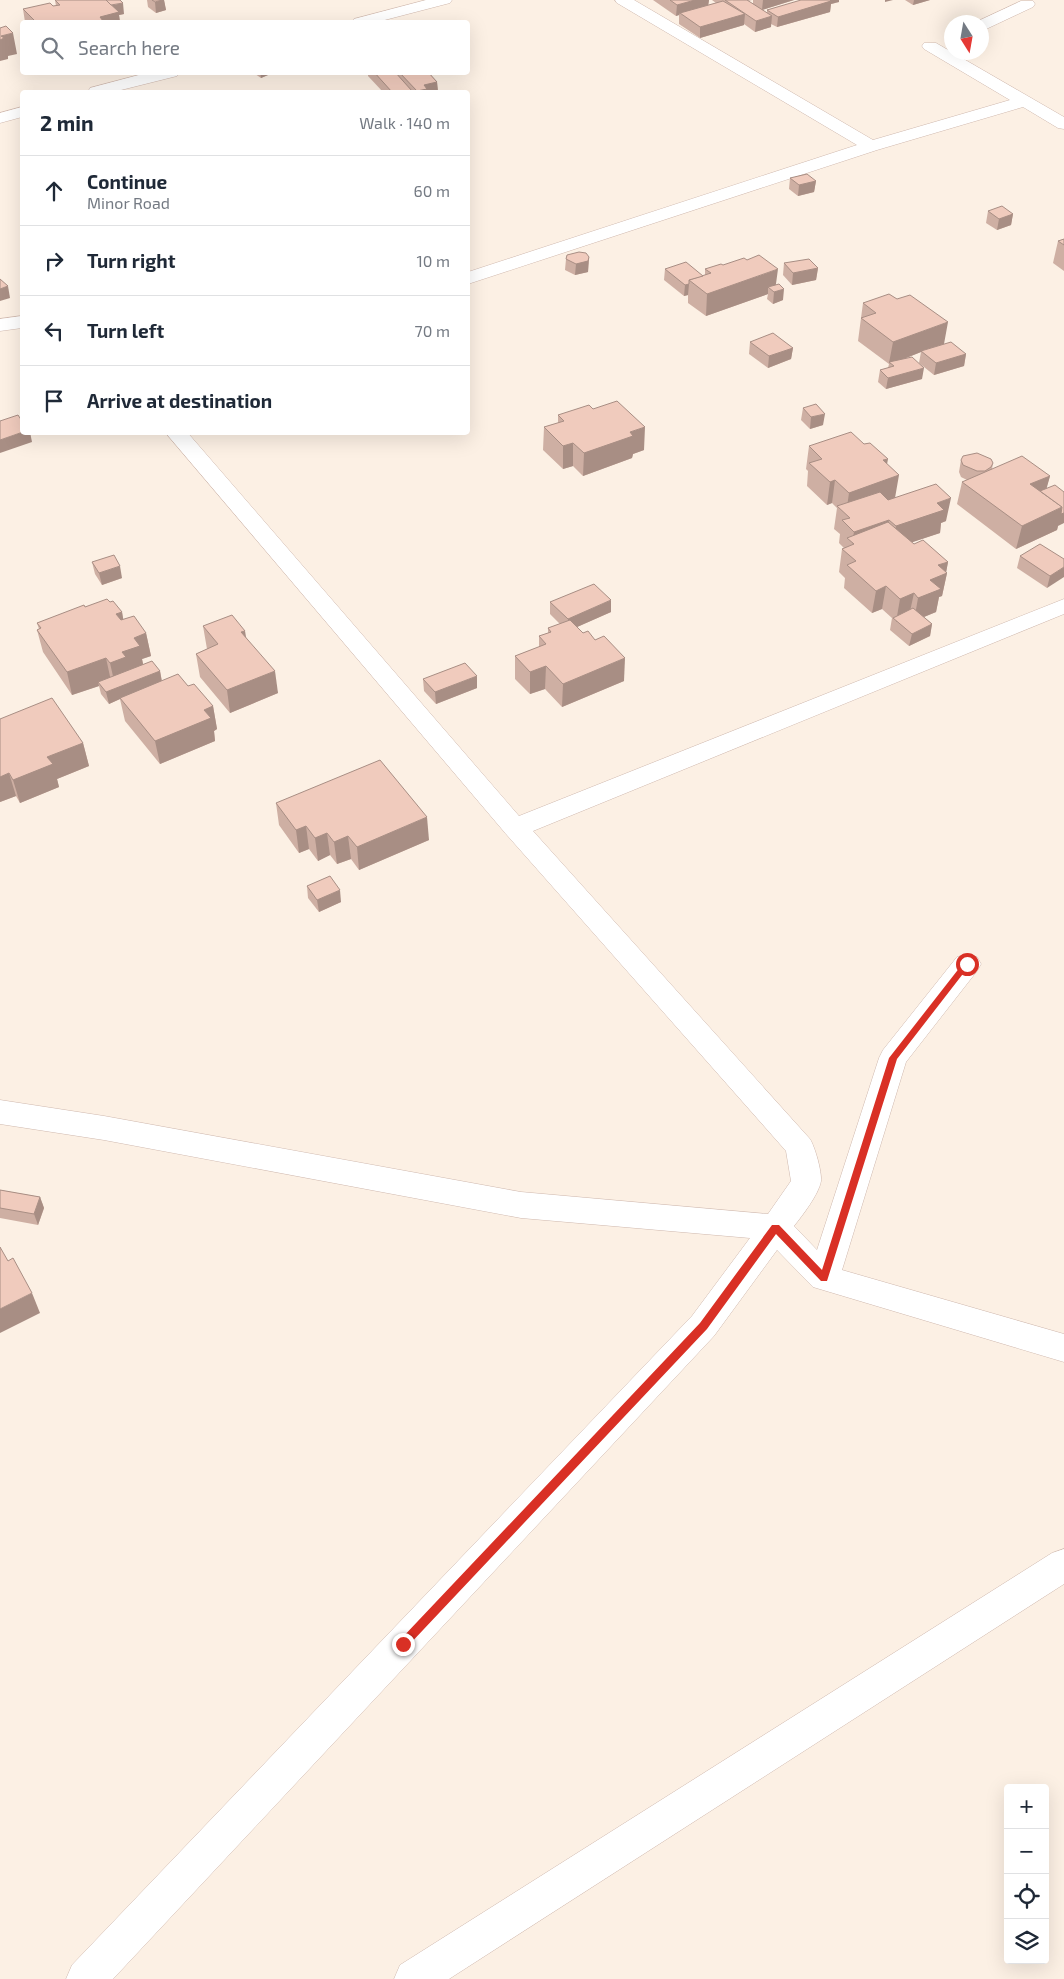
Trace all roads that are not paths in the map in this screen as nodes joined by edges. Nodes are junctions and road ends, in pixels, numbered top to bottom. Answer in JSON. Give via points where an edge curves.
{"nodes":[{"id":1,"x":444,"y":0,"type":"edge"},
{"id":2,"x":623,"y":0,"type":"edge"},
{"id":3,"x":1028,"y":4,"type":"dead end"},
{"id":4,"x":368,"y":20,"type":"edge"},
{"id":5,"x":989,"y":23,"type":"edge"},
{"id":6,"x":944,"y":40,"type":"edge"},
{"id":7,"x":944,"y":54,"type":"edge"},
{"id":8,"x":954,"y":60,"type":"edge"},
{"id":9,"x":163,"y":75,"type":"edge"},
{"id":10,"x":124,"y":89,"type":"edge"},
{"id":11,"x":1025,"y":101,"type":"junction"},
{"id":12,"x":20,"y":113,"type":"edge"},
{"id":13,"x":0,"y":118,"type":"edge"},
{"id":14,"x":1064,"y":124,"type":"edge"},
{"id":15,"x":871,"y":146,"type":"junction"},
{"id":16,"x":470,"y":277,"type":"edge"},
{"id":17,"x":20,"y":322,"type":"edge"},
{"id":18,"x":0,"y":325,"type":"edge"},
{"id":19,"x":178,"y":435,"type":"edge"},
{"id":20,"x":1064,"y":606,"type":"edge"},
{"id":21,"x":515,"y":828,"type":"junction"},
{"id":22,"x":967,"y":964,"type":"dead end"},
{"id":23,"x":0,"y":1112,"type":"edge"},
{"id":24,"x":776,"y":1228,"type":"junction"},
{"id":25,"x":824,"y":1278,"type":"junction"},
{"id":26,"x":1064,"y":1348,"type":"edge"},
{"id":27,"x":1064,"y":1565,"type":"edge"},
{"id":28,"x":86,"y":1979,"type":"edge"},
{"id":29,"x":414,"y":1979,"type":"edge"}],
"edges":[{"from":1,"to":4,"type":"street"},
{"from":2,"to":15,"type":"street"},
{"from":3,"to":5,"type":"street"},
{"from":6,"to":7,"type":"street","via":[[930,46]]},
{"from":8,"to":11,"type":"street"},
{"from":9,"to":10,"type":"street"},
{"from":11,"to":14,"type":"street"},
{"from":11,"to":15,"type":"street"},
{"from":12,"to":13,"type":"street"},
{"from":15,"to":16,"type":"street"},
{"from":17,"to":18,"type":"street"},
{"from":19,"to":21,"type":"street"},
{"from":20,"to":21,"type":"street"},
{"from":21,"to":24,"type":"street","via":[[800,1148],[806,1181]]},
{"from":22,"to":25,"type":"street","via":[[893,1058]]},
{"from":23,"to":24,"type":"street","via":[[521,1204]]},
{"from":24,"to":25,"type":"street"},
{"from":24,"to":28,"type":"street","via":[[704,1326]]},
{"from":25,"to":26,"type":"street"},
{"from":27,"to":29,"type":"street"}]}
